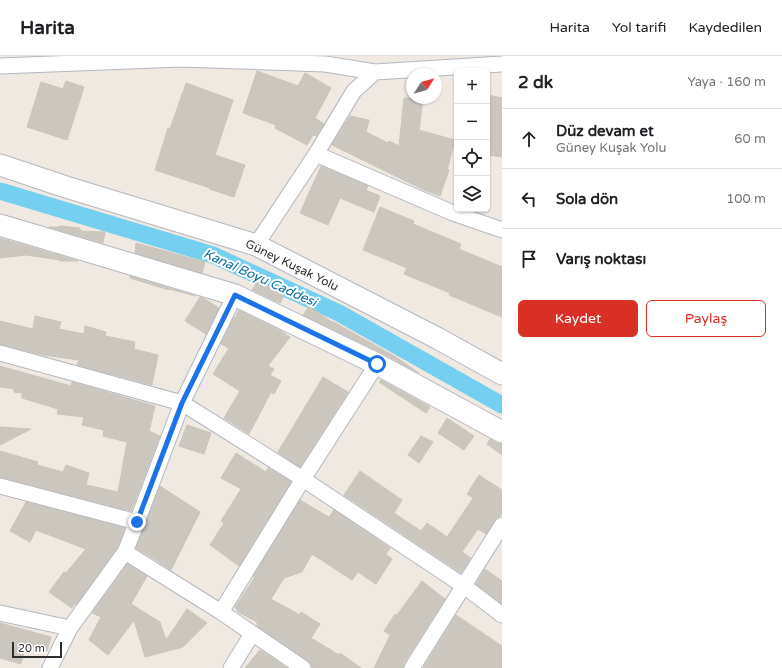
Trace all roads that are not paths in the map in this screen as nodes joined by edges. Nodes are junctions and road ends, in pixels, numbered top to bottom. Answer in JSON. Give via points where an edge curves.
{"nodes":[{"id":1,"x":0,"y":66,"type":"edge"},
{"id":2,"x":492,"y":67,"type":"edge"},
{"id":3,"x":375,"y":72,"type":"junction"},
{"id":4,"x":316,"y":154,"type":"junction"},
{"id":5,"x":0,"y":165,"type":"edge"},
{"id":6,"x":454,"y":210,"type":"edge"},
{"id":7,"x":459,"y":212,"type":"edge"},
{"id":8,"x":0,"y":225,"type":"edge"},
{"id":9,"x":502,"y":230,"type":"edge"},
{"id":10,"x":256,"y":246,"type":"junction"},
{"id":11,"x":235,"y":295,"type":"junction"},
{"id":12,"x":0,"y":353,"type":"edge"},
{"id":13,"x":377,"y":364,"type":"junction"},
{"id":14,"x":502,"y":374,"type":"edge"},
{"id":15,"x":182,"y":403,"type":"junction"},
{"id":16,"x":502,"y":432,"type":"edge"},
{"id":17,"x":303,"y":479,"type":"junction"},
{"id":18,"x":0,"y":486,"type":"edge"},
{"id":19,"x":137,"y":522,"type":"junction"},
{"id":20,"x":502,"y":525,"type":"edge"},
{"id":21,"x":125,"y":552,"type":"junction"},
{"id":22,"x":464,"y":586,"type":"junction"},
{"id":23,"x":221,"y":612,"type":"junction"},
{"id":24,"x":0,"y":613,"type":"edge"},
{"id":25,"x":502,"y":615,"type":"edge"},
{"id":26,"x":70,"y":628,"type":"junction"},
{"id":27,"x":252,"y":634,"type":"junction"},
{"id":28,"x":50,"y":668,"type":"edge"},
{"id":29,"x":231,"y":668,"type":"edge"},
{"id":30,"x":303,"y":668,"type":"edge"},
{"id":31,"x":412,"y":668,"type":"edge"}],
"edges":[{"from":1,"to":3,"type":"street","via":[[181,59],[326,64]]},
{"from":2,"to":3,"type":"street"},
{"from":3,"to":4,"type":"street","via":[[354,91]]},
{"from":4,"to":6,"type":"street"},
{"from":4,"to":10,"type":"street"},
{"from":5,"to":10,"type":"main road","name":"Güney Kuşak Yolu"},
{"from":7,"to":9,"type":"street"},
{"from":8,"to":11,"type":"main road"},
{"from":10,"to":14,"type":"main road","name":"Güney Kuşak Yolu"},
{"from":11,"to":13,"type":"main road"},
{"from":11,"to":15,"type":"street"},
{"from":12,"to":15,"type":"street"},
{"from":13,"to":16,"type":"main road"},
{"from":13,"to":17,"type":"street"},
{"from":15,"to":17,"type":"street"},
{"from":15,"to":19,"type":"street"},
{"from":17,"to":22,"type":"street"},
{"from":17,"to":23,"type":"street"},
{"from":18,"to":19,"type":"street"},
{"from":19,"to":21,"type":"street"},
{"from":20,"to":22,"type":"street"},
{"from":21,"to":23,"type":"street"},
{"from":21,"to":26,"type":"street"},
{"from":22,"to":25,"type":"street"},
{"from":22,"to":31,"type":"street"},
{"from":23,"to":27,"type":"street"},
{"from":24,"to":26,"type":"street"},
{"from":26,"to":28,"type":"street"},
{"from":27,"to":29,"type":"street"},
{"from":27,"to":30,"type":"street"}]}
